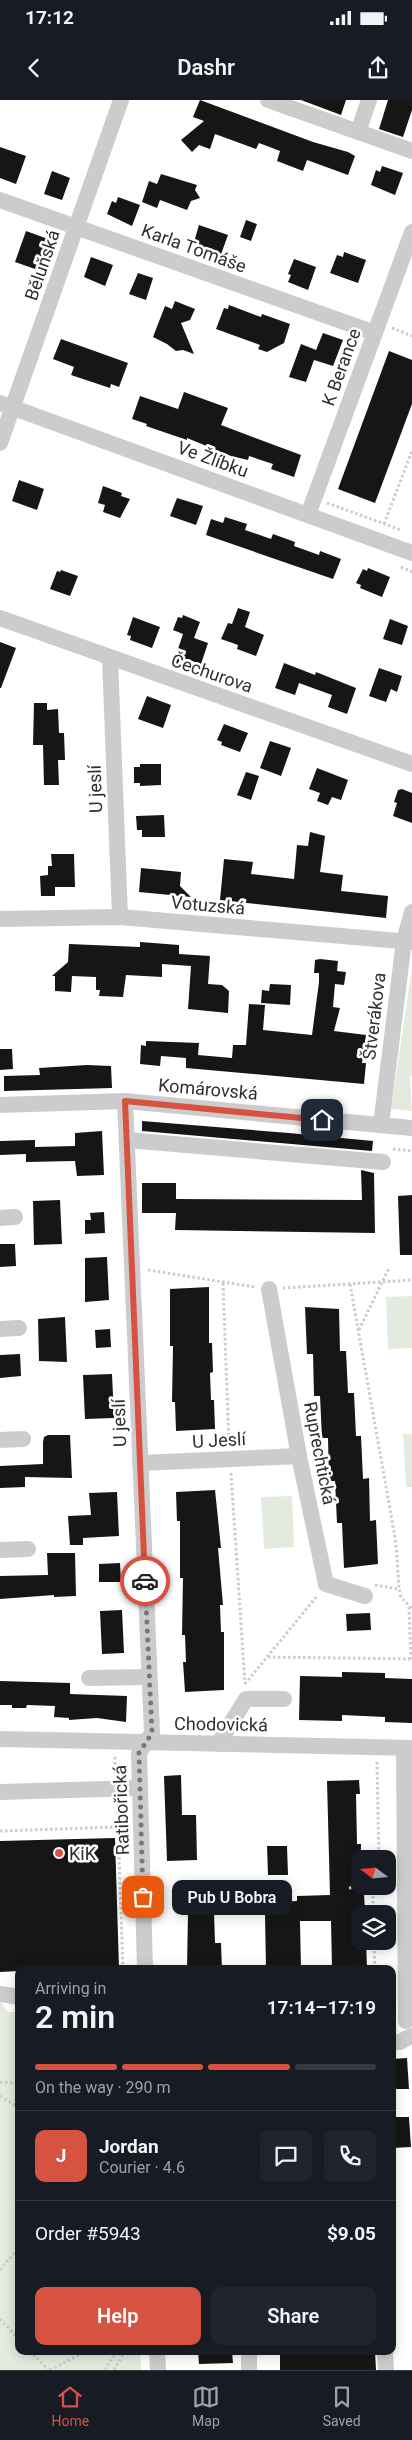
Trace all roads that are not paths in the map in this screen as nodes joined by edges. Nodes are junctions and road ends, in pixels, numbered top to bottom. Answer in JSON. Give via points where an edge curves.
{"nodes":[{"id":1,"x":121,"y":100,"type":"edge"},
{"id":2,"x":268,"y":100,"type":"edge"},
{"id":3,"x":369,"y":100,"type":"edge"},
{"id":4,"x":358,"y":132,"type":"junction"},
{"id":5,"x":412,"y":151,"type":"edge"},
{"id":6,"x":0,"y":200,"type":"edge"},
{"id":7,"x":76,"y":227,"type":"junction"},
{"id":8,"x":412,"y":232,"type":"edge"},
{"id":9,"x":376,"y":328,"type":"junction"},
{"id":10,"x":7,"y":405,"type":"edge"},
{"id":11,"x":0,"y":442,"type":"edge"},
{"id":12,"x":308,"y":515,"type":"junction"},
{"id":13,"x":412,"y":553,"type":"edge"},
{"id":14,"x":0,"y":618,"type":"edge"},
{"id":15,"x":110,"y":659,"type":"junction"},
{"id":16,"x":412,"y":764,"type":"edge"},
{"id":17,"x":412,"y":912,"type":"edge"},
{"id":18,"x":120,"y":917,"type":"junction"},
{"id":19,"x":0,"y":919,"type":"edge"},
{"id":20,"x":408,"y":942,"type":"edge"},
{"id":21,"x":125,"y":1101,"type":"junction"},
{"id":22,"x":0,"y":1105,"type":"edge"},
{"id":23,"x":381,"y":1125,"type":"junction"},
{"id":24,"x":412,"y":1128,"type":"edge"},
{"id":25,"x":127,"y":1140,"type":"junction"},
{"id":26,"x":388,"y":1155,"type":"road end"},
{"id":27,"x":269,"y":1290,"type":"dead end"},
{"id":28,"x":19,"y":1328,"type":"dead end"},
{"id":29,"x":0,"y":1329,"type":"edge"},
{"id":30,"x":24,"y":1439,"type":"dead end"},
{"id":31,"x":0,"y":1440,"type":"edge"},
{"id":32,"x":299,"y":1456,"type":"junction"},
{"id":33,"x":140,"y":1463,"type":"junction"},
{"id":34,"x":28,"y":1549,"type":"dead end"},
{"id":35,"x":0,"y":1550,"type":"edge"},
{"id":36,"x":368,"y":1590,"type":"road end"},
{"id":37,"x":149,"y":1677,"type":"junction"},
{"id":38,"x":89,"y":1678,"type":"dead end"},
{"id":39,"x":284,"y":1699,"type":"dead end"},
{"id":40,"x":0,"y":1739,"type":"edge"},
{"id":41,"x":146,"y":1742,"type":"junction"},
{"id":42,"x":218,"y":1744,"type":"junction"},
{"id":43,"x":408,"y":1748,"type":"edge"},
{"id":44,"x":140,"y":1788,"type":"junction"},
{"id":45,"x":0,"y":1792,"type":"edge"},
{"id":46,"x":145,"y":1965,"type":"edge"},
{"id":47,"x":0,"y":1994,"type":"edge"},
{"id":48,"x":15,"y":1996,"type":"edge"},
{"id":49,"x":396,"y":2042,"type":"edge"},
{"id":50,"x":157,"y":2355,"type":"edge"},
{"id":51,"x":249,"y":2355,"type":"edge"},
{"id":52,"x":385,"y":2355,"type":"edge"},
{"id":53,"x":158,"y":2370,"type":"edge"},
{"id":54,"x":249,"y":2370,"type":"edge"},
{"id":55,"x":386,"y":2370,"type":"edge"}],
"edges":[{"from":1,"to":7,"type":"street","name":"Běluňská"},
{"from":2,"to":4,"type":"street"},
{"from":3,"to":4,"type":"street"},
{"from":4,"to":5,"type":"street"},
{"from":6,"to":7,"type":"street","name":"Karla Tomáše"},
{"from":7,"to":9,"type":"street","name":"Karla Tomáše"},
{"from":7,"to":10,"type":"street","name":"Běluňská"},
{"from":8,"to":9,"type":"street","name":"K Berance"},
{"from":9,"to":12,"type":"street","name":"K Berance"},
{"from":10,"to":11,"type":"street","name":"Běluňská"},
{"from":10,"to":12,"type":"street","name":"Ve Žlíbku"},
{"from":12,"to":13,"type":"street","name":"Ve Žlíbku"},
{"from":14,"to":15,"type":"street","name":"Čechurova"},
{"from":15,"to":16,"type":"street","name":"Čechurova"},
{"from":15,"to":18,"type":"street","name":"U jeslí"},
{"from":17,"to":20,"type":"street","name":"Štverákova"},
{"from":18,"to":19,"type":"street","name":"Votuzská"},
{"from":18,"to":20,"type":"street","name":"Votuzská"},
{"from":20,"to":23,"type":"street","name":"Štverákova"},
{"from":21,"to":22,"type":"street","name":"Komárovská"},
{"from":21,"to":23,"type":"street","name":"Komárovská"},
{"from":21,"to":25,"type":"street","name":"U jeslí"},
{"from":23,"to":24,"type":"street","name":"Komárovská"},
{"from":25,"to":26,"type":"street"},
{"from":25,"to":33,"type":"street","name":"U jeslí"},
{"from":27,"to":32,"type":"street","name":"Ruprechtická"},
{"from":28,"to":29,"type":"street"},
{"from":30,"to":31,"type":"street"},
{"from":32,"to":33,"type":"street","name":"U Jeslí"},
{"from":32,"to":36,"type":"street","name":"Ruprechtická","via":[[326,1584]]},
{"from":33,"to":37,"type":"street","name":"U jeslí"},
{"from":34,"to":35,"type":"street"},
{"from":37,"to":38,"type":"street"},
{"from":37,"to":41,"type":"street","name":"U jeslí","via":[[152,1733]]},
{"from":39,"to":42,"type":"street","via":[[245,1692]]},
{"from":40,"to":41,"type":"street","name":"Chodovická"},
{"from":41,"to":42,"type":"street","name":"Chodovická"},
{"from":41,"to":44,"type":"street","name":"Ratibořická","via":[[139,1753]]},
{"from":42,"to":43,"type":"street","name":"Chodovická"},
{"from":43,"to":49,"type":"street","via":[[408,2028],[400,2042]]},
{"from":44,"to":45,"type":"street"},
{"from":44,"to":46,"type":"street","name":"Ratibořická"},
{"from":47,"to":48,"type":"street"},
{"from":50,"to":53,"type":"street"},
{"from":51,"to":54,"type":"street"},
{"from":52,"to":55,"type":"street"}]}
